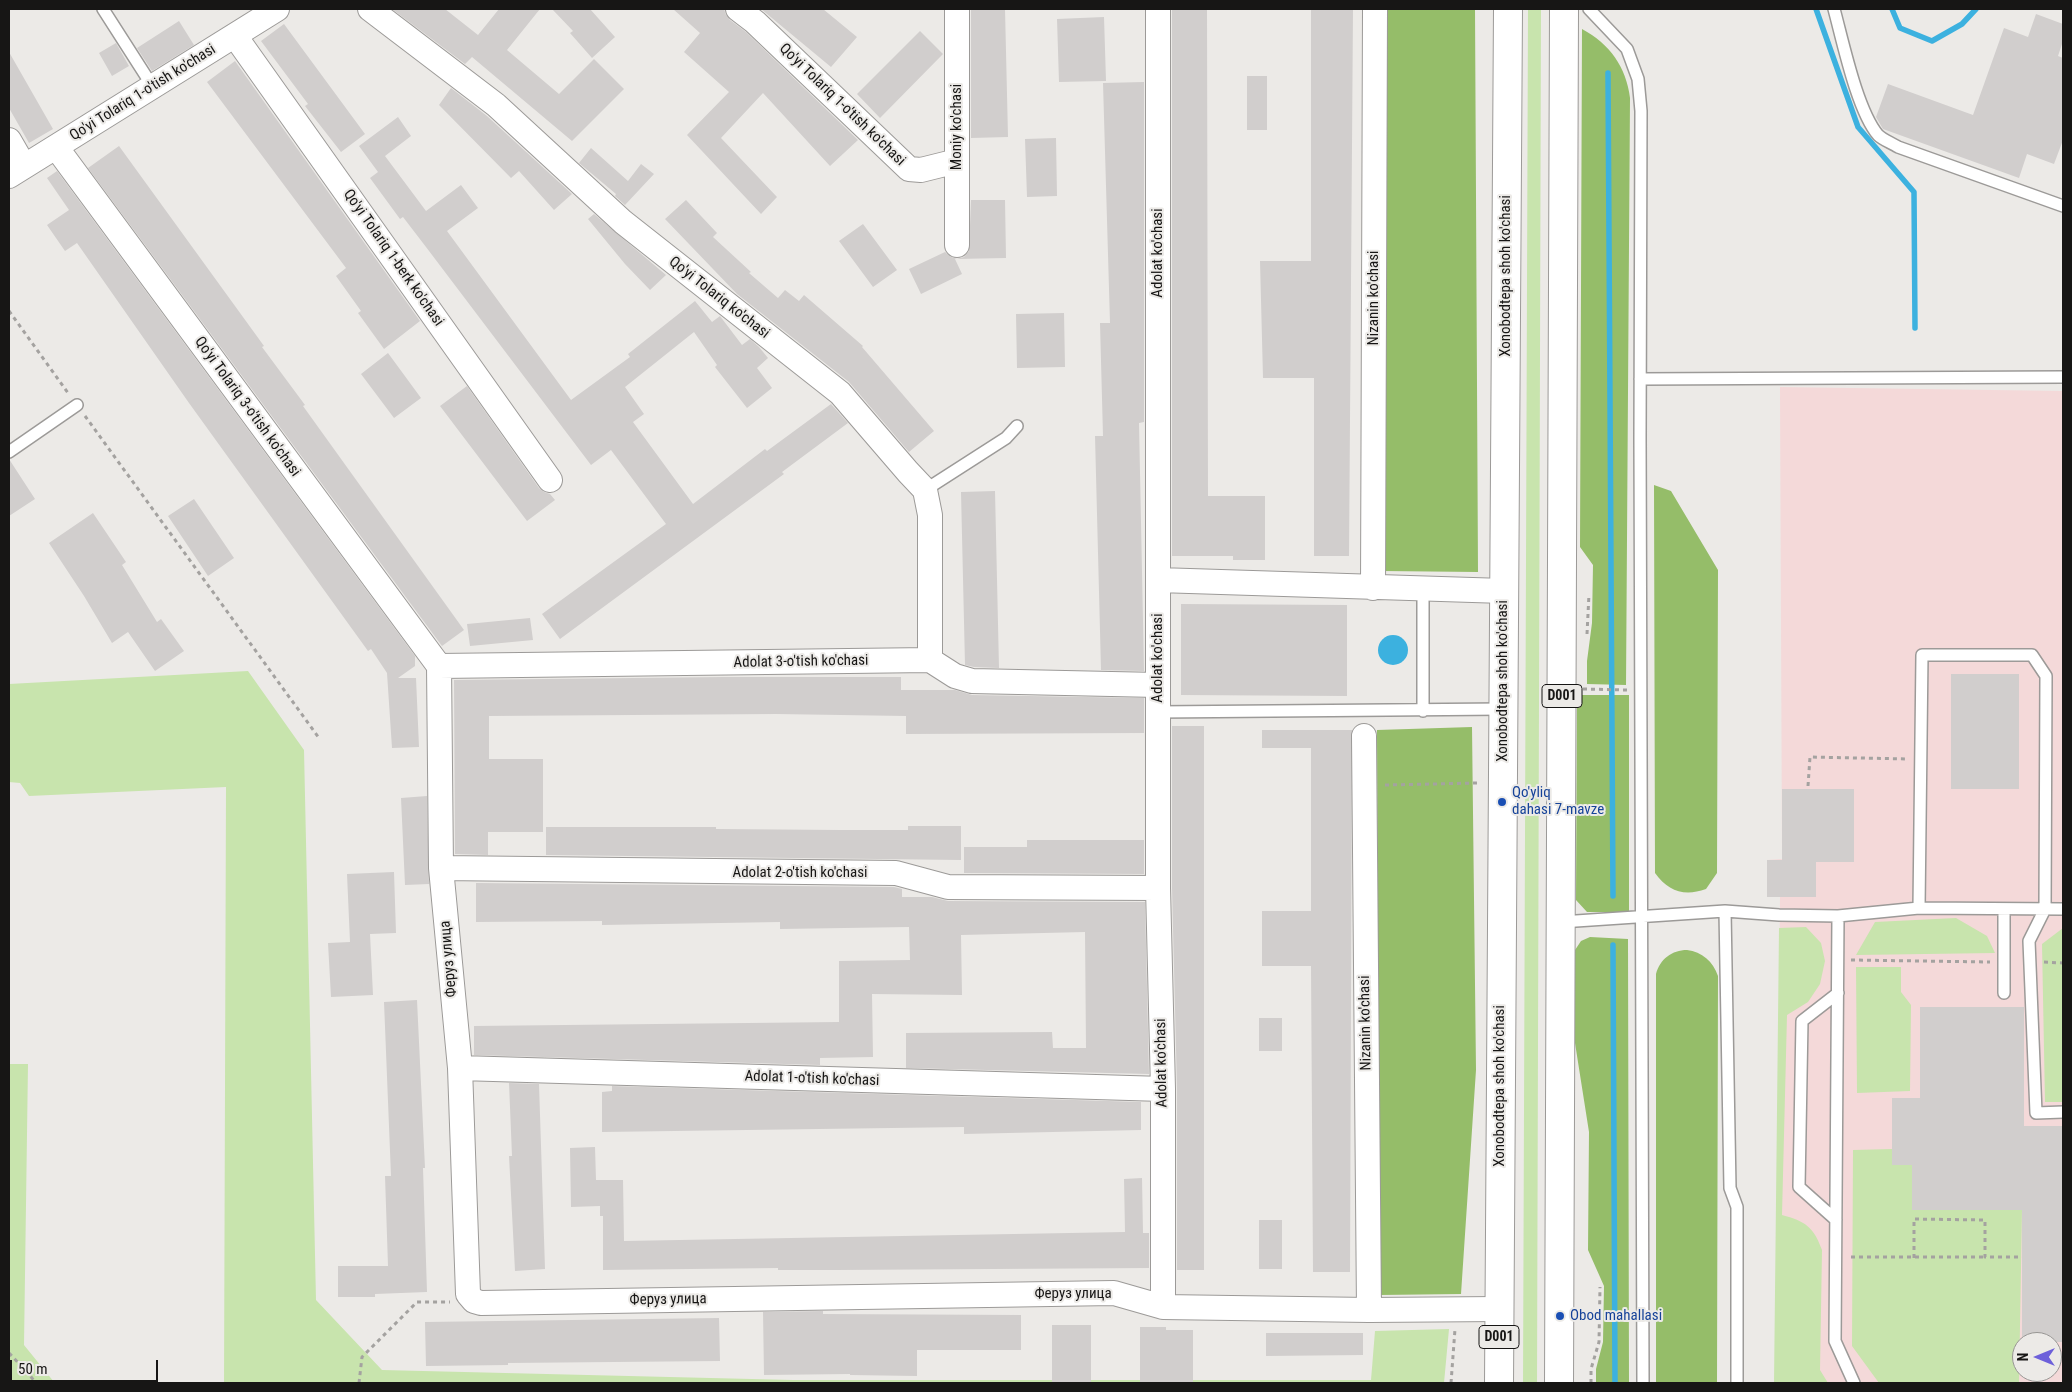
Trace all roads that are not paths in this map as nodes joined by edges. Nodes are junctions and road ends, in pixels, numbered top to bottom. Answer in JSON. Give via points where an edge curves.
{"nodes":[{"id":1,"x":103,"y":9,"type":"edge"},
{"id":2,"x":277,"y":9,"type":"edge"},
{"id":3,"x":370,"y":9,"type":"edge"},
{"id":4,"x":738,"y":9,"type":"edge"},
{"id":5,"x":957,"y":9,"type":"edge"},
{"id":6,"x":1158,"y":9,"type":"edge"},
{"id":7,"x":1375,"y":9,"type":"edge"},
{"id":8,"x":1508,"y":9,"type":"edge"},
{"id":9,"x":1564,"y":9,"type":"edge"},
{"id":10,"x":1588,"y":9,"type":"edge"},
{"id":11,"x":1834,"y":9,"type":"edge"},
{"id":12,"x":235,"y":36,"type":"junction"},
{"id":13,"x":153,"y":87,"type":"junction"},
{"id":14,"x":9,"y":140,"type":"edge"},
{"id":15,"x":56,"y":148,"type":"junction"},
{"id":16,"x":957,"y":161,"type":"junction"},
{"id":17,"x":17,"y":171,"type":"edge"},
{"id":18,"x":2063,"y":206,"type":"edge"},
{"id":19,"x":957,"y":245,"type":"dead end"},
{"id":20,"x":2063,"y":376,"type":"edge"},
{"id":21,"x":1640,"y":379,"type":"junction"},
{"id":22,"x":77,"y":405,"type":"road end"},
{"id":23,"x":1017,"y":426,"type":"dead end"},
{"id":24,"x":9,"y":452,"type":"edge"},
{"id":25,"x":550,"y":480,"type":"dead end"},
{"id":26,"x":925,"y":490,"type":"junction"},
{"id":27,"x":1158,"y":580,"type":"junction"},
{"id":28,"x":1373,"y":588,"type":"junction"},
{"id":29,"x":1423,"y":589,"type":"junction"},
{"id":30,"x":1504,"y":591,"type":"junction"},
{"id":31,"x":930,"y":660,"type":"junction"},
{"id":32,"x":439,"y":666,"type":"junction"},
{"id":33,"x":1158,"y":685,"type":"junction"},
{"id":34,"x":1503,"y":709,"type":"junction"},
{"id":35,"x":1423,"y":711,"type":"junction"},
{"id":36,"x":1158,"y":712,"type":"junction"},
{"id":37,"x":1364,"y":736,"type":"dead end"},
{"id":38,"x":441,"y":868,"type":"junction"},
{"id":39,"x":1158,"y":888,"type":"junction"},
{"id":40,"x":1920,"y":908,"type":"junction"},
{"id":41,"x":2004,"y":909,"type":"junction"},
{"id":42,"x":2045,"y":909,"type":"junction"},
{"id":43,"x":2063,"y":909,"type":"edge"},
{"id":44,"x":1726,"y":911,"type":"junction"},
{"id":45,"x":1838,"y":916,"type":"junction"},
{"id":46,"x":1641,"y":918,"type":"junction"},
{"id":47,"x":1561,"y":922,"type":"junction"},
{"id":48,"x":1838,"y":993,"type":"junction"},
{"id":49,"x":2004,"y":993,"type":"dead end"},
{"id":50,"x":460,"y":1068,"type":"junction"},
{"id":51,"x":1163,"y":1089,"type":"junction"},
{"id":52,"x":2063,"y":1112,"type":"edge"},
{"id":53,"x":1836,"y":1220,"type":"junction"},
{"id":54,"x":1163,"y":1306,"type":"junction"},
{"id":55,"x":1499,"y":1309,"type":"junction"},
{"id":56,"x":1369,"y":1310,"type":"junction"},
{"id":57,"x":1498,"y":1383,"type":"edge"},
{"id":58,"x":1560,"y":1383,"type":"edge"},
{"id":59,"x":1643,"y":1383,"type":"edge"},
{"id":60,"x":1736,"y":1383,"type":"edge"},
{"id":61,"x":1854,"y":1383,"type":"edge"}],
"edges":[{"from":1,"to":13,"type":"lane"},
{"from":2,"to":12,"type":"street","name":"Qo'yi Tolariq 1-o'tish ko'chasi"},
{"from":3,"to":26,"type":"street","name":"Qo'yi Tolariq ko'chasi","via":[[496,105],[623,222],[840,393]]},
{"from":4,"to":16,"type":"street","name":"Qo'yi Tolariq 1-o'tish ko'chasi","via":[[909,170]]},
{"from":5,"to":16,"type":"street","name":"Moniy ko'chasi"},
{"from":6,"to":27,"type":"street","name":"Adolat ko'chasi"},
{"from":7,"to":28,"type":"street","name":"Nizanin ko'chasi"},
{"from":8,"to":30,"type":"highway","name":"Xonobodtepa shoh ko'chasi","number":"D001"},
{"from":9,"to":47,"type":"highway","number":"D001"},
{"from":10,"to":21,"type":"lane","via":[[1627,49],[1638,79],[1641,111]]},
{"from":11,"to":18,"type":"lane","via":[[1862,106],[1880,137],[1898,147]]},
{"from":12,"to":13,"type":"street","name":"Qo'yi Tolariq 1-o'tish ko'chasi"},
{"from":12,"to":25,"type":"street","name":"Qo'yi Tolariq 1-berk ko'chasi"},
{"from":13,"to":15,"type":"street","name":"Qo'yi Tolariq 1-o'tish ko'chasi"},
{"from":14,"to":17,"type":"street"},
{"from":15,"to":17,"type":"street","name":"Qo'yi Tolariq 1-o'tish ko'chasi"},
{"from":15,"to":32,"type":"street","name":"Qo'yi Tolariq 3-o'tish ko'chasi"},
{"from":16,"to":19,"type":"street","name":"Moniy ko'chasi"},
{"from":20,"to":21,"type":"lane"},
{"from":21,"to":46,"type":"lane"},
{"from":22,"to":24,"type":"lane"},
{"from":23,"to":26,"type":"lane","via":[[1006,438]]},
{"from":26,"to":31,"type":"street","via":[[930,516]]},
{"from":27,"to":28,"type":"street"},
{"from":27,"to":33,"type":"street","name":"Adolat ko'chasi"},
{"from":28,"to":29,"type":"street"},
{"from":29,"to":30,"type":"street"},
{"from":29,"to":35,"type":"lane"},
{"from":30,"to":34,"type":"highway","name":"Xonobodtepa shoh ko'chasi","number":"D001"},
{"from":31,"to":32,"type":"street","name":"Adolat 3-o'tish ko'chasi"},
{"from":31,"to":33,"type":"street","via":[[954,676],[972,681]]},
{"from":32,"to":38,"type":"street","name":"Феруз улица"},
{"from":33,"to":36,"type":"street","name":"Adolat ko'chasi"},
{"from":34,"to":35,"type":"lane"},
{"from":34,"to":55,"type":"highway","name":"Xonobodtepa shoh ko'chasi","number":"D001"},
{"from":35,"to":36,"type":"lane"},
{"from":36,"to":39,"type":"street","name":"Adolat ko'chasi"},
{"from":37,"to":56,"type":"street","name":"Nizanin ko'chasi"},
{"from":38,"to":39,"type":"street","name":"Adolat 2-o'tish ko'chasi","via":[[896,873],[948,887]]},
{"from":38,"to":50,"type":"street","name":"Феруз улица"},
{"from":39,"to":51,"type":"street","name":"Adolat ko'chasi"},
{"from":40,"to":41,"type":"lane"},
{"from":40,"to":42,"type":"lane","via":[[1922,655],[2032,655],[2046,676]]},
{"from":40,"to":45,"type":"lane"},
{"from":41,"to":42,"type":"lane"},
{"from":41,"to":49,"type":"lane"},
{"from":42,"to":43,"type":"lane"},
{"from":42,"to":52,"type":"lane","via":[[2029,940],[2036,1113]]},
{"from":44,"to":45,"type":"lane"},
{"from":44,"to":46,"type":"lane"},
{"from":44,"to":60,"type":"lane","via":[[1730,1188],[1737,1207]]},
{"from":45,"to":48,"type":"lane"},
{"from":46,"to":47,"type":"lane"},
{"from":46,"to":59,"type":"lane"},
{"from":47,"to":58,"type":"highway","number":"D001"},
{"from":48,"to":53,"type":"lane"},
{"from":48,"to":53,"type":"lane","via":[[1802,1021],[1799,1187]]},
{"from":50,"to":51,"type":"street","name":"Adolat 1-o'tish ko'chasi"},
{"from":50,"to":54,"type":"street","name":"Феруз улица","via":[[468,1294],[474,1301],[1114,1293]]},
{"from":51,"to":54,"type":"street","name":"Adolat ko'chasi"},
{"from":53,"to":61,"type":"lane","via":[[1835,1341]]},
{"from":54,"to":56,"type":"street","name":"Феруз улица"},
{"from":55,"to":56,"type":"street","name":"Феруз улица"},
{"from":55,"to":57,"type":"highway","name":"Xonobodtepa shoh ko'chasi","number":"D001"}]}
